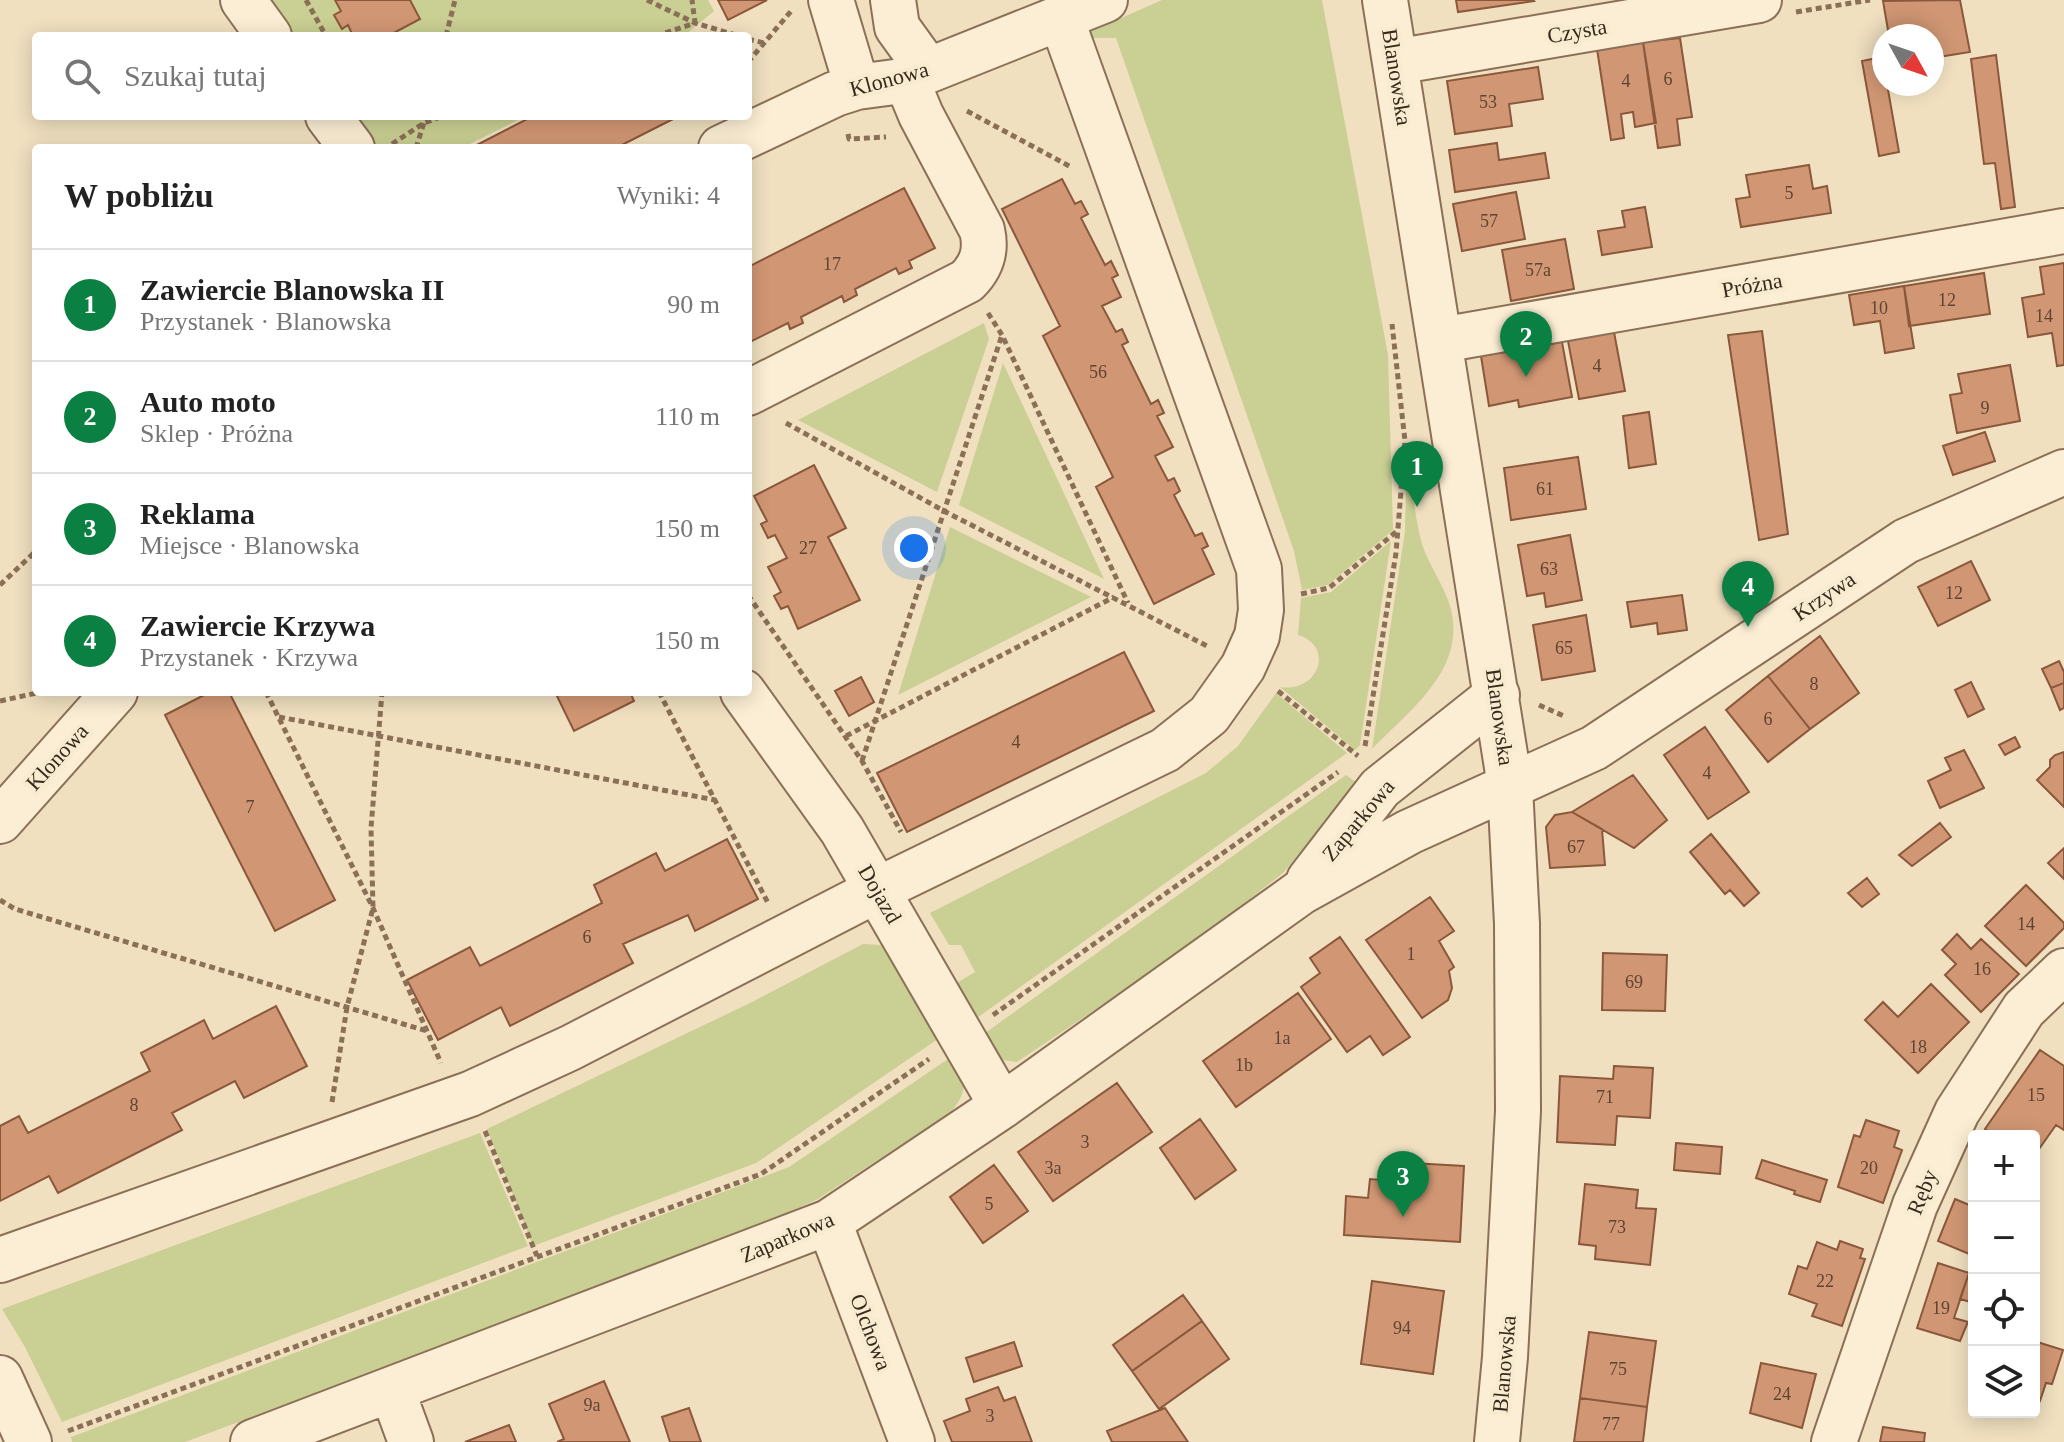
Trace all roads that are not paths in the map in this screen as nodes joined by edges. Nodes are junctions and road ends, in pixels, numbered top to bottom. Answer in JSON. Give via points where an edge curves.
{"nodes":[{"id":1,"x":243,"y":0,"type":"edge"},
{"id":2,"x":831,"y":0,"type":"edge"},
{"id":3,"x":893,"y":0,"type":"edge"},
{"id":4,"x":1385,"y":0,"type":"edge"},
{"id":5,"x":1759,"y":0,"type":"edge"},
{"id":6,"x":1070,"y":8,"type":"edge"},
{"id":7,"x":266,"y":32,"type":"edge"},
{"id":8,"x":1395,"y":62,"type":"junction"},
{"id":9,"x":917,"y":75,"type":"junction"},
{"id":10,"x":857,"y":87,"type":"junction"},
{"id":11,"x":331,"y":120,"type":"edge"},
{"id":12,"x":349,"y":144,"type":"edge"},
{"id":13,"x":729,"y":144,"type":"edge"},
{"id":14,"x":2064,"y":231,"type":"edge"},
{"id":15,"x":1441,"y":340,"type":"junction"},
{"id":16,"x":752,"y":391,"type":"edge"},
{"id":17,"x":2064,"y":472,"type":"edge"},
{"id":18,"x":1497,"y":695,"type":"junction"},
{"id":19,"x":111,"y":696,"type":"edge"},
{"id":20,"x":746,"y":696,"type":"edge"},
{"id":21,"x":1510,"y":786,"type":"junction"},
{"id":22,"x":0,"y":821,"type":"edge"},
{"id":23,"x":877,"y":890,"type":"junction"},
{"id":24,"x":1301,"y":892,"type":"junction"},
{"id":25,"x":2064,"y":971,"type":"edge"},
{"id":26,"x":1002,"y":1106,"type":"junction"},
{"id":27,"x":829,"y":1222,"type":"junction"},
{"id":28,"x":0,"y":1260,"type":"edge"},
{"id":29,"x":0,"y":1378,"type":"edge"},
{"id":30,"x":392,"y":1390,"type":"junction"},
{"id":31,"x":48,"y":1436,"type":"edge"},
{"id":32,"x":253,"y":1442,"type":"edge"},
{"id":33,"x":411,"y":1442,"type":"edge"},
{"id":34,"x":912,"y":1442,"type":"edge"},
{"id":35,"x":1497,"y":1442,"type":"edge"},
{"id":36,"x":1834,"y":1442,"type":"edge"}],
"edges":[{"from":1,"to":7,"type":"street"},
{"from":2,"to":10,"type":"street"},
{"from":3,"to":9,"type":"street","via":[[897,27]]},
{"from":4,"to":8,"type":"street","name":"Blanowska"},
{"from":5,"to":8,"type":"street","name":"Czysta"},
{"from":6,"to":9,"type":"street","name":"Klonowa"},
{"from":6,"to":23,"type":"street","via":[[1259,569],[1257,636],[1243,667],[1209,715],[1165,750]]},
{"from":8,"to":15,"type":"street","name":"Blanowska"},
{"from":9,"to":10,"type":"street","name":"Klonowa"},
{"from":9,"to":16,"type":"street","via":[[921,115],[982,230],[986,246],[981,264],[967,281]]},
{"from":10,"to":13,"type":"street","name":"Klonowa"},
{"from":11,"to":12,"type":"street"},
{"from":14,"to":15,"type":"street","name":"Próżna"},
{"from":15,"to":18,"type":"street","name":"Blanowska"},
{"from":17,"to":21,"type":"street","name":"Krzywa","via":[[1906,541],[1594,748]]},
{"from":18,"to":21,"type":"street","name":"Blanowska"},
{"from":18,"to":24,"type":"street","name":"Zaparkowa","via":[[1380,788]]},
{"from":19,"to":22,"type":"street","name":"Klonowa"},
{"from":20,"to":23,"type":"street","name":"Dojazd","via":[[842,830]]},
{"from":21,"to":24,"type":"street","name":"Zaparkowa","via":[[1409,832]]},
{"from":21,"to":35,"type":"street","name":"Blanowska","via":[[1518,939],[1518,1111]]},
{"from":23,"to":26,"type":"street","name":"Dojazd"},
{"from":23,"to":28,"type":"street","via":[[470,1094]]},
{"from":24,"to":26,"type":"street","name":"Zaparkowa"},
{"from":25,"to":36,"type":"street","name":"Ręby","via":[[2024,1009],[1957,1112],[1915,1205]]},
{"from":26,"to":27,"type":"street","name":"Zaparkowa"},
{"from":27,"to":30,"type":"street","name":"Zaparkowa"},
{"from":27,"to":34,"type":"street","name":"Olchowa"},
{"from":29,"to":31,"type":"street"},
{"from":30,"to":32,"type":"street","name":"Zaparkowa"},
{"from":30,"to":33,"type":"street"}]}
